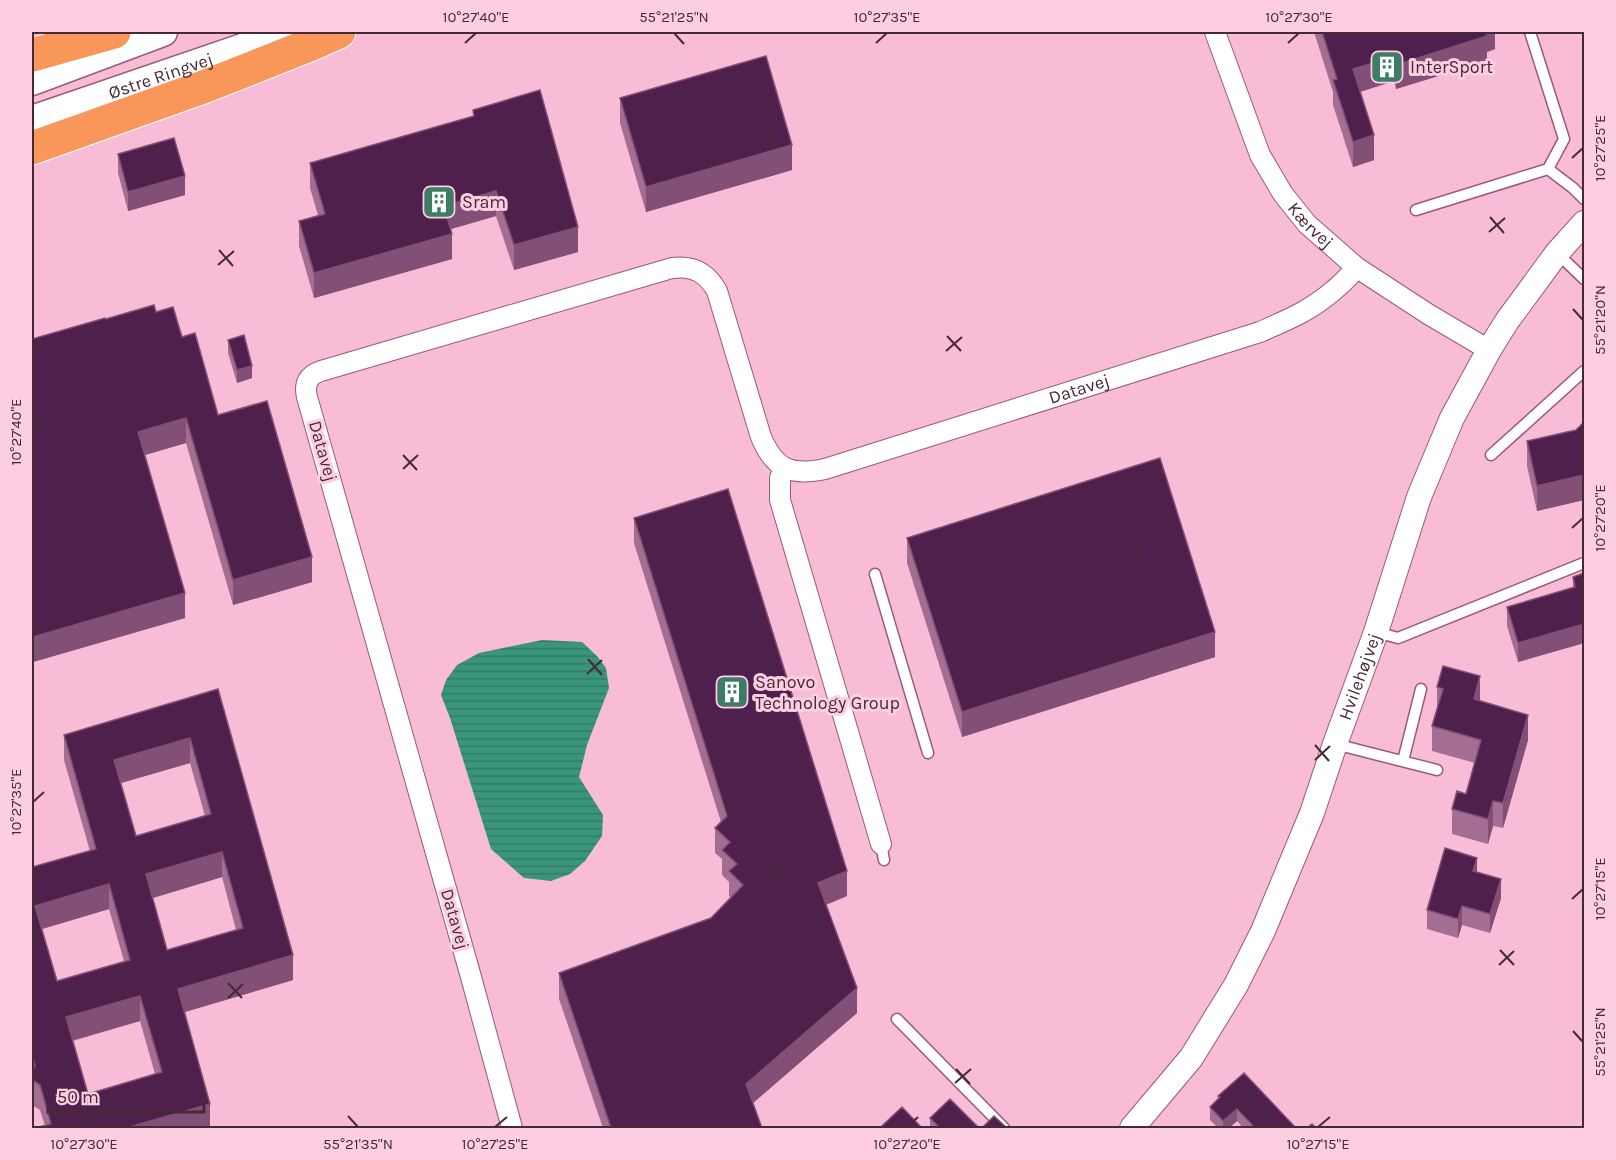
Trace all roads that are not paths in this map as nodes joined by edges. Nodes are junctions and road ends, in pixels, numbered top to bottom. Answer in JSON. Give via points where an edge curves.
{"nodes":[{"id":1,"x":114,"y":32,"type":"edge"},
{"id":2,"x":163,"y":32,"type":"edge"},
{"id":3,"x":289,"y":32,"type":"edge"},
{"id":4,"x":339,"y":32,"type":"edge"},
{"id":5,"x":1215,"y":32,"type":"edge"},
{"id":6,"x":1530,"y":32,"type":"edge"},
{"id":7,"x":32,"y":55,"type":"edge"},
{"id":8,"x":32,"y":81,"type":"edge"},
{"id":9,"x":32,"y":120,"type":"edge"},
{"id":10,"x":32,"y":148,"type":"edge"},
{"id":11,"x":1548,"y":169,"type":"junction"},
{"id":12,"x":1584,"y":199,"type":"edge"},
{"id":13,"x":1416,"y":210,"type":"dead end"},
{"id":14,"x":1584,"y":223,"type":"edge"},
{"id":15,"x":1557,"y":253,"type":"junction"},
{"id":16,"x":1356,"y":267,"type":"junction"},
{"id":17,"x":1584,"y":279,"type":"edge"},
{"id":18,"x":1489,"y":350,"type":"junction"},
{"id":19,"x":1584,"y":371,"type":"edge"},
{"id":20,"x":1491,"y":455,"type":"dead end"},
{"id":21,"x":785,"y":468,"type":"junction"},
{"id":22,"x":1584,"y":563,"type":"edge"},
{"id":23,"x":874,"y":574,"type":"dead end"},
{"id":24,"x":1376,"y":632,"type":"junction"},
{"id":25,"x":1421,"y":689,"type":"dead end"},
{"id":26,"x":1335,"y":744,"type":"junction"},
{"id":27,"x":928,"y":753,"type":"dead end"},
{"id":28,"x":1403,"y":762,"type":"junction"},
{"id":29,"x":1437,"y":770,"type":"dead end"},
{"id":30,"x":882,"y":852,"type":"dead end"},
{"id":31,"x":897,"y":1019,"type":"dead end"},
{"id":32,"x":512,"y":1128,"type":"edge"},
{"id":33,"x":1004,"y":1128,"type":"edge"},
{"id":34,"x":1132,"y":1128,"type":"edge"}],
"edges":[{"from":1,"to":7,"type":"highway"},
{"from":2,"to":8,"type":"main road"},
{"from":3,"to":9,"type":"main road","name":"Østre Ringvej"},
{"from":4,"to":10,"type":"highway","via":[[206,86]]},
{"from":5,"to":16,"type":"street","name":"Kærvej","via":[[1260,155],[1283,194],[1307,224]]},
{"from":6,"to":11,"type":"lane","via":[[1564,139]]},
{"from":11,"to":12,"type":"lane"},
{"from":11,"to":13,"type":"lane"},
{"from":14,"to":15,"type":"street","name":"Hvilehøjvej"},
{"from":15,"to":17,"type":"lane"},
{"from":15,"to":18,"type":"street","name":"Hvilehøjvej"},
{"from":16,"to":18,"type":"street","name":"Kærvej"},
{"from":16,"to":21,"type":"street","name":"Datavej","via":[[1351,276],[1306,312],[1260,332],[825,468],[806,472]]},
{"from":18,"to":24,"type":"street","name":"Hvilehøjvej","via":[[1452,418],[1419,497]]},
{"from":19,"to":20,"type":"lane"},
{"from":21,"to":30,"type":"street","via":[[780,477],[780,500]]},
{"from":21,"to":32,"type":"street","name":"Datavej","via":[[767,451],[761,437],[717,291],[705,275],[690,268],[672,268],[321,371],[307,382],[307,397]]},
{"from":22,"to":24,"type":"lane","via":[[1398,638]]},
{"from":23,"to":27,"type":"lane"},
{"from":24,"to":26,"type":"street","name":"Hvilehøjvej"},
{"from":25,"to":28,"type":"lane"},
{"from":26,"to":28,"type":"lane"},
{"from":26,"to":34,"type":"street","name":"Hvilehøjvej","via":[[1312,813],[1236,985],[1191,1058]]},
{"from":28,"to":29,"type":"lane"},
{"from":31,"to":33,"type":"lane"}]}
